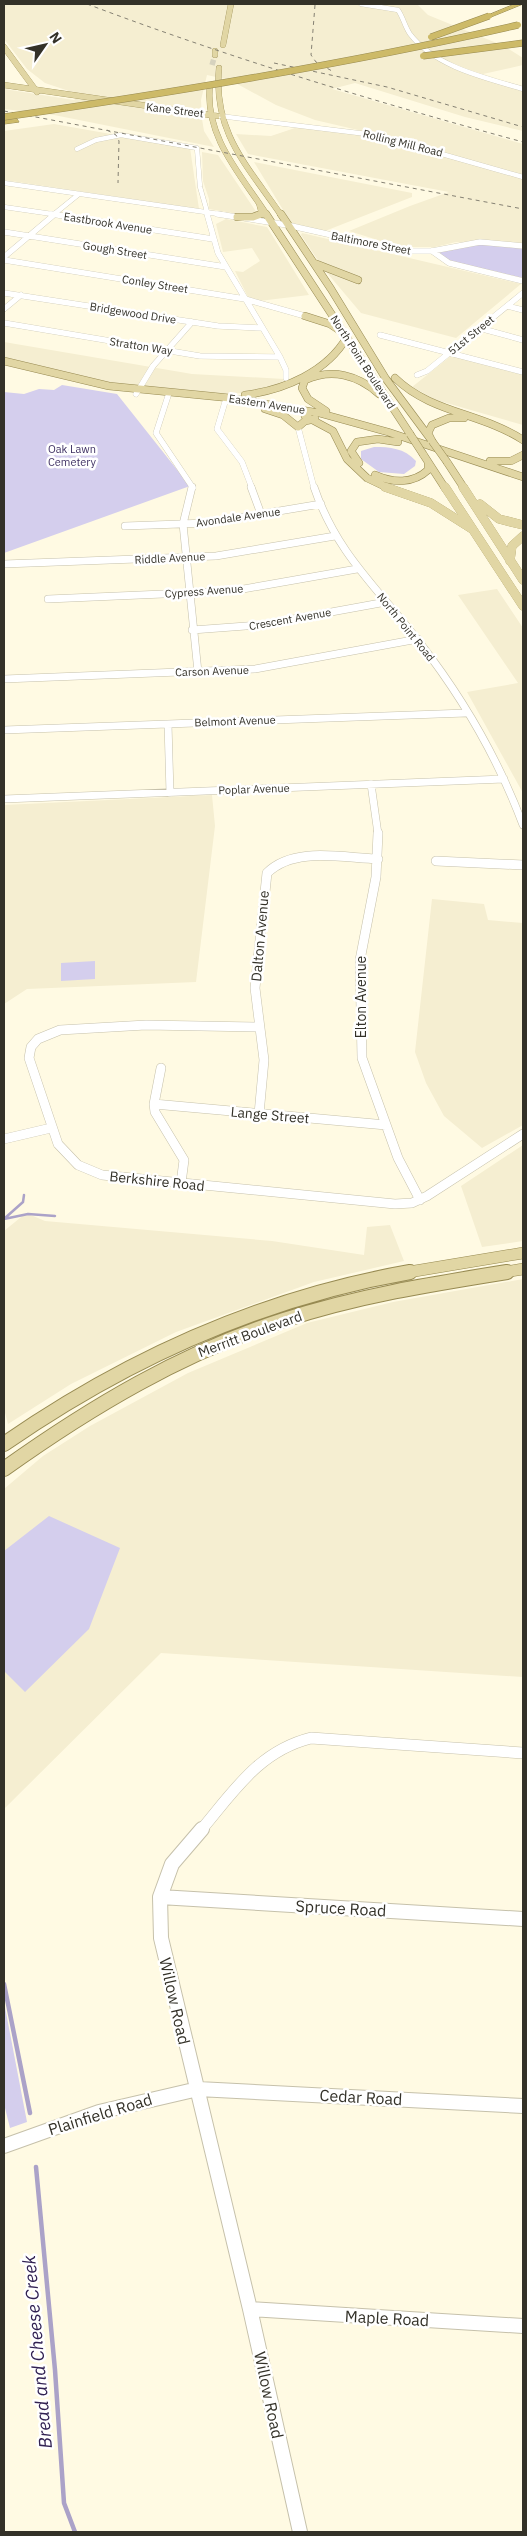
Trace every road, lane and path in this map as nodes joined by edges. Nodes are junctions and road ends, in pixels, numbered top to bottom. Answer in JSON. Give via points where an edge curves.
{"nodes":[{"id":1,"x":230,"y":4,"type":"edge"},
{"id":2,"x":361,"y":4,"type":"edge"},
{"id":3,"x":520,"y":4,"type":"edge"},
{"id":4,"x":221,"y":14,"type":"dead end"},
{"id":5,"x":229,"y":15,"type":"junction"},
{"id":6,"x":220,"y":25,"type":"dead end"},
{"id":7,"x":227,"y":25,"type":"junction"},
{"id":8,"x":521,"y":26,"type":"edge"},
{"id":9,"x":523,"y":43,"type":"edge"},
{"id":10,"x":223,"y":45,"type":"tunnel mouth"},
{"id":11,"x":4,"y":47,"type":"edge"},
{"id":12,"x":415,"y":58,"type":"dead end"},
{"id":13,"x":219,"y":68,"type":"tunnel mouth"},
{"id":14,"x":20,"y":70,"type":"junction"},
{"id":15,"x":324,"y":73,"type":"dead end"},
{"id":16,"x":267,"y":77,"type":"junction"},
{"id":17,"x":210,"y":79,"type":"tunnel mouth"},
{"id":18,"x":29,"y":81,"type":"junction"},
{"id":19,"x":37,"y":83,"type":"junction"},
{"id":20,"x":11,"y":86,"type":"junction"},
{"id":21,"x":246,"y":86,"type":"junction"},
{"id":22,"x":4,"y":87,"type":"edge"},
{"id":23,"x":523,"y":89,"type":"edge"},
{"id":24,"x":35,"y":90,"type":"junction"},
{"id":25,"x":54,"y":92,"type":"junction"},
{"id":26,"x":208,"y":93,"type":"junction"},
{"id":27,"x":216,"y":93,"type":"junction"},
{"id":28,"x":210,"y":116,"type":"junction"},
{"id":29,"x":220,"y":116,"type":"junction"},
{"id":30,"x":4,"y":117,"type":"edge"},
{"id":31,"x":4,"y":122,"type":"edge"},
{"id":32,"x":78,"y":150,"type":"dead end"},
{"id":33,"x":523,"y":177,"type":"edge"},
{"id":34,"x":4,"y":183,"type":"edge"},
{"id":35,"x":79,"y":194,"type":"junction"},
{"id":36,"x":259,"y":203,"type":"junction"},
{"id":37,"x":4,"y":207,"type":"edge"},
{"id":38,"x":206,"y":212,"type":"junction"},
{"id":39,"x":54,"y":215,"type":"junction"},
{"id":40,"x":237,"y":217,"type":"junction"},
{"id":41,"x":274,"y":224,"type":"junction"},
{"id":42,"x":287,"y":225,"type":"junction"},
{"id":43,"x":4,"y":232,"type":"edge"},
{"id":44,"x":29,"y":236,"type":"junction"},
{"id":45,"x":213,"y":239,"type":"junction"},
{"id":46,"x":523,"y":246,"type":"edge"},
{"id":47,"x":432,"y":251,"type":"junction"},
{"id":48,"x":4,"y":258,"type":"edge"},
{"id":49,"x":313,"y":262,"type":"junction"},
{"id":50,"x":226,"y":267,"type":"junction"},
{"id":51,"x":523,"y":280,"type":"edge"},
{"id":52,"x":331,"y":290,"type":"junction"},
{"id":53,"x":4,"y":292,"type":"edge"},
{"id":54,"x":523,"y":293,"type":"edge"},
{"id":55,"x":22,"y":295,"type":"junction"},
{"id":56,"x":245,"y":299,"type":"junction"},
{"id":57,"x":507,"y":306,"type":"junction"},
{"id":58,"x":328,"y":308,"type":"junction"},
{"id":59,"x":4,"y":309,"type":"edge"},
{"id":60,"x":523,"y":310,"type":"edge"},
{"id":61,"x":306,"y":316,"type":"junction"},
{"id":62,"x":192,"y":322,"type":"junction"},
{"id":63,"x":4,"y":323,"type":"edge"},
{"id":64,"x":262,"y":328,"type":"junction"},
{"id":65,"x":479,"y":328,"type":"junction"},
{"id":66,"x":346,"y":335,"type":"junction"},
{"id":67,"x":380,"y":335,"type":"dead end"},
{"id":68,"x":360,"y":336,"type":"junction"},
{"id":69,"x":523,"y":340,"type":"edge"},
{"id":70,"x":166,"y":351,"type":"junction"},
{"id":71,"x":448,"y":353,"type":"junction"},
{"id":72,"x":280,"y":357,"type":"junction"},
{"id":73,"x":4,"y":361,"type":"edge"},
{"id":74,"x":4,"y":366,"type":"edge"},
{"id":75,"x":19,"y":367,"type":"junction"},
{"id":76,"x":523,"y":372,"type":"edge"},
{"id":77,"x":417,"y":375,"type":"dead end"},
{"id":78,"x":286,"y":378,"type":"joint"},
{"id":79,"x":282,"y":388,"type":"junction"},
{"id":80,"x":137,"y":392,"type":"junction"},
{"id":81,"x":195,"y":394,"type":"junction"},
{"id":82,"x":168,"y":395,"type":"junction"},
{"id":83,"x":225,"y":402,"type":"junction"},
{"id":84,"x":250,"y":405,"type":"junction"},
{"id":85,"x":394,"y":412,"type":"junction"},
{"id":86,"x":298,"y":413,"type":"junction"},
{"id":87,"x":313,"y":419,"type":"junction"},
{"id":88,"x":325,"y":419,"type":"junction"},
{"id":89,"x":350,"y":420,"type":"junction"},
{"id":90,"x":298,"y":427,"type":"junction"},
{"id":91,"x":432,"y":440,"type":"junction"},
{"id":92,"x":523,"y":440,"type":"edge"},
{"id":93,"x":417,"y":444,"type":"junction"},
{"id":94,"x":523,"y":447,"type":"edge"},
{"id":95,"x":523,"y":455,"type":"edge"},
{"id":96,"x":428,"y":463,"type":"junction"},
{"id":97,"x":523,"y":477,"type":"edge"},
{"id":98,"x":523,"y":483,"type":"edge"},
{"id":99,"x":466,"y":491,"type":"junction"},
{"id":100,"x":321,"y":504,"type":"junction"},
{"id":101,"x":262,"y":514,"type":"junction"},
{"id":102,"x":183,"y":524,"type":"junction"},
{"id":103,"x":523,"y":524,"type":"edge"},
{"id":104,"x":124,"y":526,"type":"dead end"},
{"id":105,"x":472,"y":529,"type":"junction"},
{"id":106,"x":335,"y":536,"type":"junction"},
{"id":107,"x":523,"y":536,"type":"edge"},
{"id":108,"x":185,"y":558,"type":"junction"},
{"id":109,"x":510,"y":561,"type":"junction"},
{"id":110,"x":4,"y":564,"type":"edge"},
{"id":111,"x":357,"y":569,"type":"junction"},
{"id":112,"x":523,"y":580,"type":"edge"},
{"id":113,"x":188,"y":593,"type":"junction"},
{"id":114,"x":48,"y":599,"type":"dead end"},
{"id":115,"x":386,"y":602,"type":"junction"},
{"id":116,"x":523,"y":606,"type":"edge"},
{"id":117,"x":192,"y":630,"type":"junction"},
{"id":118,"x":418,"y":639,"type":"junction"},
{"id":119,"x":198,"y":672,"type":"junction"},
{"id":120,"x":4,"y":679,"type":"edge"},
{"id":121,"x":466,"y":713,"type":"junction"},
{"id":122,"x":168,"y":724,"type":"junction"},
{"id":123,"x":4,"y":730,"type":"edge"},
{"id":124,"x":504,"y":779,"type":"junction"},
{"id":125,"x":371,"y":784,"type":"junction"},
{"id":126,"x":170,"y":792,"type":"junction"},
{"id":127,"x":4,"y":799,"type":"edge"},
{"id":128,"x":523,"y":825,"type":"edge"},
{"id":129,"x":378,"y":859,"type":"junction"},
{"id":130,"x":436,"y":861,"type":"dead end"},
{"id":131,"x":523,"y":865,"type":"edge"},
{"id":132,"x":259,"y":1027,"type":"junction"},
{"id":133,"x":161,"y":1068,"type":"dead end"},
{"id":134,"x":154,"y":1104,"type":"junction"},
{"id":135,"x":259,"y":1114,"type":"junction"},
{"id":136,"x":386,"y":1125,"type":"junction"},
{"id":137,"x":51,"y":1128,"type":"junction"},
{"id":138,"x":523,"y":1134,"type":"edge"},
{"id":139,"x":4,"y":1139,"type":"edge"},
{"id":140,"x":181,"y":1184,"type":"junction"},
{"id":141,"x":420,"y":1200,"type":"junction"},
{"id":142,"x":523,"y":1253,"type":"edge"},
{"id":143,"x":523,"y":1269,"type":"edge"},
{"id":144,"x":28,"y":1426,"type":"junction"},
{"id":145,"x":4,"y":1444,"type":"edge"},
{"id":146,"x":4,"y":1452,"type":"edge"},
{"id":147,"x":4,"y":1469,"type":"edge"},
{"id":148,"x":523,"y":1753,"type":"edge"},
{"id":149,"x":160,"y":1898,"type":"junction"},
{"id":150,"x":523,"y":1919,"type":"edge"},
{"id":151,"x":198,"y":2089,"type":"junction"},
{"id":152,"x":523,"y":2106,"type":"edge"},
{"id":153,"x":4,"y":2146,"type":"edge"},
{"id":154,"x":250,"y":2310,"type":"junction"},
{"id":155,"x":523,"y":2326,"type":"edge"},
{"id":156,"x":300,"y":2532,"type":"edge"}],
"edges":[{"from":1,"to":5,"type":"main road"},
{"from":2,"to":23,"type":"street","via":[[398,10],[407,30],[418,43],[479,76]]},
{"from":3,"to":16,"type":"highway","bridge":true,"via":[[384,50]]},
{"from":4,"to":5,"type":"main road"},
{"from":5,"to":7,"type":"main road"},
{"from":6,"to":7,"type":"main road"},
{"from":7,"to":10,"type":"main road"},
{"from":8,"to":16,"type":"highway","bridge":true},
{"from":8,"to":21,"type":"highway","via":[[408,55]]},
{"from":9,"to":12,"type":"highway","bridge":true},
{"from":11,"to":14,"type":"main road"},
{"from":13,"to":27,"type":"main road"},
{"from":14,"to":18,"type":"main road"},
{"from":14,"to":19,"type":"main road"},
{"from":15,"to":21,"type":"highway"},
{"from":16,"to":30,"type":"highway","bridge":true},
{"from":17,"to":26,"type":"main road"},
{"from":18,"to":20,"type":"main road"},
{"from":18,"to":24,"type":"main road"},
{"from":19,"to":24,"type":"main road"},
{"from":19,"to":25,"type":"main road"},
{"from":20,"to":22,"type":"main road","name":"Kane Street"},
{"from":20,"to":24,"type":"main road","name":"Kane Street"},
{"from":21,"to":31,"type":"highway"},
{"from":22,"to":24,"type":"main road","name":"Kane Street"},
{"from":24,"to":25,"type":"main road","name":"Kane Street"},
{"from":24,"to":28,"type":"main road","name":"Kane Street","via":[[91,102]]},
{"from":25,"to":28,"type":"main road","name":"Kane Street"},
{"from":26,"to":27,"type":"main road"},
{"from":26,"to":28,"type":"main road"},
{"from":27,"to":29,"type":"main road"},
{"from":28,"to":29,"type":"main road","name":"Kane Street"},
{"from":28,"to":36,"type":"main road","name":"North Point Boulevard","via":[[220,143]]},
{"from":29,"to":33,"type":"street","name":"Rolling Mill Road","via":[[375,135]]},
{"from":29,"to":42,"type":"main road","name":"North Point Boulevard","via":[[232,142]]},
{"from":32,"to":38,"type":"street","via":[[96,140],[121,135],[197,148],[198,176]]},
{"from":34,"to":35,"type":"street","name":"Baltimore Street"},
{"from":35,"to":38,"type":"street","name":"Baltimore Street"},
{"from":35,"to":39,"type":"street"},
{"from":36,"to":40,"type":"main road","via":[[262,214]]},
{"from":36,"to":41,"type":"main road","name":"North Point Boulevard"},
{"from":37,"to":39,"type":"street","name":"Eastbrook Avenue"},
{"from":38,"to":40,"type":"street","name":"Baltimore Street"},
{"from":38,"to":45,"type":"street"},
{"from":39,"to":44,"type":"street"},
{"from":39,"to":45,"type":"street","name":"Eastbrook Avenue"},
{"from":40,"to":41,"type":"street","name":"Baltimore Street"},
{"from":41,"to":42,"type":"street","name":"Baltimore Street"},
{"from":41,"to":58,"type":"main road","name":"North Point Boulevard"},
{"from":42,"to":47,"type":"street","name":"Baltimore Street","via":[[396,250]]},
{"from":42,"to":49,"type":"main road","name":"North Point Boulevard"},
{"from":43,"to":44,"type":"street","name":"Gough Street"},
{"from":44,"to":48,"type":"street"},
{"from":44,"to":50,"type":"street","name":"Gough Street"},
{"from":45,"to":50,"type":"street"},
{"from":46,"to":47,"type":"street","via":[[475,242]]},
{"from":47,"to":51,"type":"street","name":"Baltimore Street","via":[[449,262]]},
{"from":48,"to":56,"type":"street","name":"Conley Street"},
{"from":49,"to":52,"type":"main road","name":"North Point Boulevard"},
{"from":49,"to":52,"type":"main road","via":[[358,280],[334,280]]},
{"from":50,"to":56,"type":"street"},
{"from":52,"to":68,"type":"main road","name":"North Point Boulevard"},
{"from":53,"to":55,"type":"street","name":"Bridgewood Drive"},
{"from":54,"to":57,"type":"street","name":"51st Street"},
{"from":55,"to":59,"type":"street"},
{"from":55,"to":62,"type":"street","name":"Bridgewood Drive"},
{"from":56,"to":61,"type":"street","name":"Conley Street"},
{"from":56,"to":64,"type":"street"},
{"from":57,"to":60,"type":"street"},
{"from":57,"to":65,"type":"street","name":"51st Street"},
{"from":58,"to":61,"type":"main road"},
{"from":58,"to":66,"type":"main road","name":"North Point Boulevard"},
{"from":61,"to":66,"type":"main road","via":[[330,324]]},
{"from":62,"to":64,"type":"street","name":"Bridgewood Drive"},
{"from":62,"to":70,"type":"street"},
{"from":63,"to":70,"type":"street","name":"Stratton Way"},
{"from":64,"to":72,"type":"street"},
{"from":65,"to":69,"type":"street"},
{"from":65,"to":71,"type":"street","name":"51st Street"},
{"from":66,"to":79,"type":"main road","via":[[336,354]]},
{"from":66,"to":85,"type":"main road","name":"North Point Boulevard"},
{"from":67,"to":71,"type":"street"},
{"from":68,"to":91,"type":"main road","name":"North Point Boulevard","via":[[386,379]]},
{"from":68,"to":92,"type":"main road","via":[[406,391],[439,406],[489,421]]},
{"from":70,"to":72,"type":"street","name":"Stratton Way","via":[[222,357]]},
{"from":70,"to":80,"type":"street","via":[[145,376]]},
{"from":71,"to":76,"type":"street"},
{"from":71,"to":77,"type":"street","name":"51st Street"},
{"from":72,"to":78,"type":"street"},
{"from":73,"to":75,"type":"main road","name":"Eastern Avenue"},
{"from":74,"to":75,"type":"main road","name":"Eastern Avenue"},
{"from":75,"to":80,"type":"main road","name":"Eastern Avenue","via":[[84,384]]},
{"from":78,"to":79,"type":"main road"},
{"from":79,"to":81,"type":"main road","via":[[248,395]]},
{"from":80,"to":82,"type":"main road","name":"Eastern Avenue"},
{"from":81,"to":82,"type":"main road","name":"Eastern Avenue"},
{"from":81,"to":89,"type":"main road","name":"Eastern Avenue","via":[[278,405]]},
{"from":82,"to":83,"type":"main road","name":"Eastern Avenue"},
{"from":82,"to":102,"type":"street","via":[[156,433],[192,485]]},
{"from":83,"to":84,"type":"main road","name":"Eastern Avenue"},
{"from":83,"to":101,"type":"street","via":[[217,428],[242,462]]},
{"from":84,"to":86,"type":"main road","name":"Eastern Avenue"},
{"from":84,"to":90,"type":"main road","via":[[283,415]]},
{"from":85,"to":89,"type":"main road","via":[[369,386],[350,376],[327,373],[304,380],[302,390],[308,399]]},
{"from":85,"to":96,"type":"main road","name":"North Point Boulevard","bridge":true},
{"from":86,"to":87,"type":"main road"},
{"from":86,"to":88,"type":"main road","name":"Eastern Avenue"},
{"from":87,"to":88,"type":"main road"},
{"from":87,"to":90,"type":"main road"},
{"from":87,"to":105,"type":"main road","via":[[333,431],[347,460],[367,478],[432,503]]},
{"from":88,"to":93,"type":"main road","name":"Eastern Avenue"},
{"from":89,"to":93,"type":"main road","name":"Eastern Avenue"},
{"from":90,"to":100,"type":"street","name":"North Point Road"},
{"from":91,"to":94,"type":"main road","via":[[429,428],[437,422],[466,418],[496,428]]},
{"from":91,"to":99,"type":"main road","name":"North Point Boulevard","bridge":true},
{"from":93,"to":95,"type":"main road","via":[[492,462],[511,461]]},
{"from":93,"to":96,"type":"main road","via":[[372,439],[357,442],[350,451],[370,473],[386,480],[418,478],[428,470]]},
{"from":93,"to":97,"type":"main road","name":"Eastern Avenue"},
{"from":93,"to":98,"type":"main road","name":"Eastern Avenue"},
{"from":96,"to":105,"type":"main road","name":"North Point Boulevard"},
{"from":99,"to":103,"type":"main road","via":[[493,517]]},
{"from":99,"to":109,"type":"main road","name":"North Point Boulevard"},
{"from":100,"to":101,"type":"street","name":"Avondale Avenue"},
{"from":100,"to":106,"type":"street","name":"North Point Road"},
{"from":101,"to":102,"type":"street","name":"Avondale Avenue"},
{"from":102,"to":104,"type":"street","name":"Avondale Avenue"},
{"from":102,"to":108,"type":"street"},
{"from":105,"to":116,"type":"main road","name":"North Point Boulevard"},
{"from":106,"to":108,"type":"street","name":"Riddle Avenue","via":[[230,554]]},
{"from":106,"to":111,"type":"street","name":"North Point Road"},
{"from":107,"to":109,"type":"main road","via":[[513,545]]},
{"from":108,"to":110,"type":"street","name":"Riddle Avenue"},
{"from":108,"to":113,"type":"street"},
{"from":109,"to":112,"type":"main road","name":"North Point Boulevard"},
{"from":111,"to":113,"type":"street","name":"Cypress Avenue","via":[[242,590]]},
{"from":111,"to":115,"type":"street","name":"North Point Road"},
{"from":113,"to":114,"type":"street","name":"Cypress Avenue"},
{"from":113,"to":117,"type":"street"},
{"from":115,"to":117,"type":"street","name":"Crescent Avenue","via":[[260,626]]},
{"from":115,"to":118,"type":"street","name":"North Point Road"},
{"from":117,"to":119,"type":"street"},
{"from":118,"to":119,"type":"street","name":"Carson Avenue","via":[[268,668]]},
{"from":118,"to":121,"type":"street","name":"North Point Road"},
{"from":119,"to":120,"type":"street","name":"Carson Avenue"},
{"from":121,"to":122,"type":"street","name":"Belmont Avenue"},
{"from":121,"to":124,"type":"street","name":"North Point Road"},
{"from":122,"to":123,"type":"street","name":"Belmont Avenue"},
{"from":122,"to":126,"type":"street"},
{"from":124,"to":125,"type":"street","name":"Poplar Avenue"},
{"from":124,"to":128,"type":"street","name":"North Point Road"},
{"from":125,"to":126,"type":"street","name":"Poplar Avenue"},
{"from":125,"to":129,"type":"street","name":"Elton Avenue","via":[[378,829]]},
{"from":126,"to":127,"type":"street","name":"Poplar Avenue"},
{"from":129,"to":132,"type":"street","name":"Dalton Avenue","via":[[300,856],[288,858],[270,868],[263,895],[256,974]]},
{"from":129,"to":136,"type":"street","name":"Elton Avenue","via":[[360,960],[361,1047],[366,1071]]},
{"from":130,"to":131,"type":"street"},
{"from":132,"to":135,"type":"street","name":"Dalton Avenue","via":[[264,1060]]},
{"from":132,"to":137,"type":"street","name":"Berkshire Road","via":[[146,1025],[50,1032],[34,1043],[30,1058]]},
{"from":133,"to":134,"type":"street"},
{"from":134,"to":135,"type":"street","name":"Lange Street"},
{"from":134,"to":140,"type":"street","via":[[157,1117],[184,1160]]},
{"from":135,"to":136,"type":"street","name":"Lange Street"},
{"from":136,"to":141,"type":"street","name":"Elton Avenue","via":[[398,1158]]},
{"from":137,"to":139,"type":"street"},
{"from":137,"to":140,"type":"street","name":"Berkshire Road","via":[[71,1160],[90,1171]]},
{"from":138,"to":141,"type":"street","name":"Berkshire Road"},
{"from":140,"to":141,"type":"street","name":"Berkshire Road","via":[[394,1204]]},
{"from":142,"to":144,"type":"main road","name":"Merritt Boulevard","via":[[338,1287],[257,1310],[153,1354]]},
{"from":143,"to":147,"type":"main road","name":"Merritt Boulevard","via":[[446,1280],[361,1298],[224,1342],[118,1394],[60,1429]]},
{"from":144,"to":145,"type":"main road","name":"Merritt Boulevard"},
{"from":144,"to":146,"type":"main road"},
{"from":148,"to":149,"type":"street","name":"Willow Road","via":[[311,1738],[291,1743],[277,1750],[248,1774],[184,1848],[172,1864]]},
{"from":149,"to":150,"type":"street","name":"Spruce Road"},
{"from":149,"to":151,"type":"street","name":"Willow Road","via":[[161,1938]]},
{"from":151,"to":152,"type":"street","name":"Cedar Road"},
{"from":151,"to":153,"type":"street","name":"Plainfield Road","via":[[146,2099]]},
{"from":151,"to":154,"type":"street","name":"Willow Road"},
{"from":154,"to":155,"type":"street","name":"Maple Road"},
{"from":154,"to":156,"type":"street","name":"Willow Road"}]}
